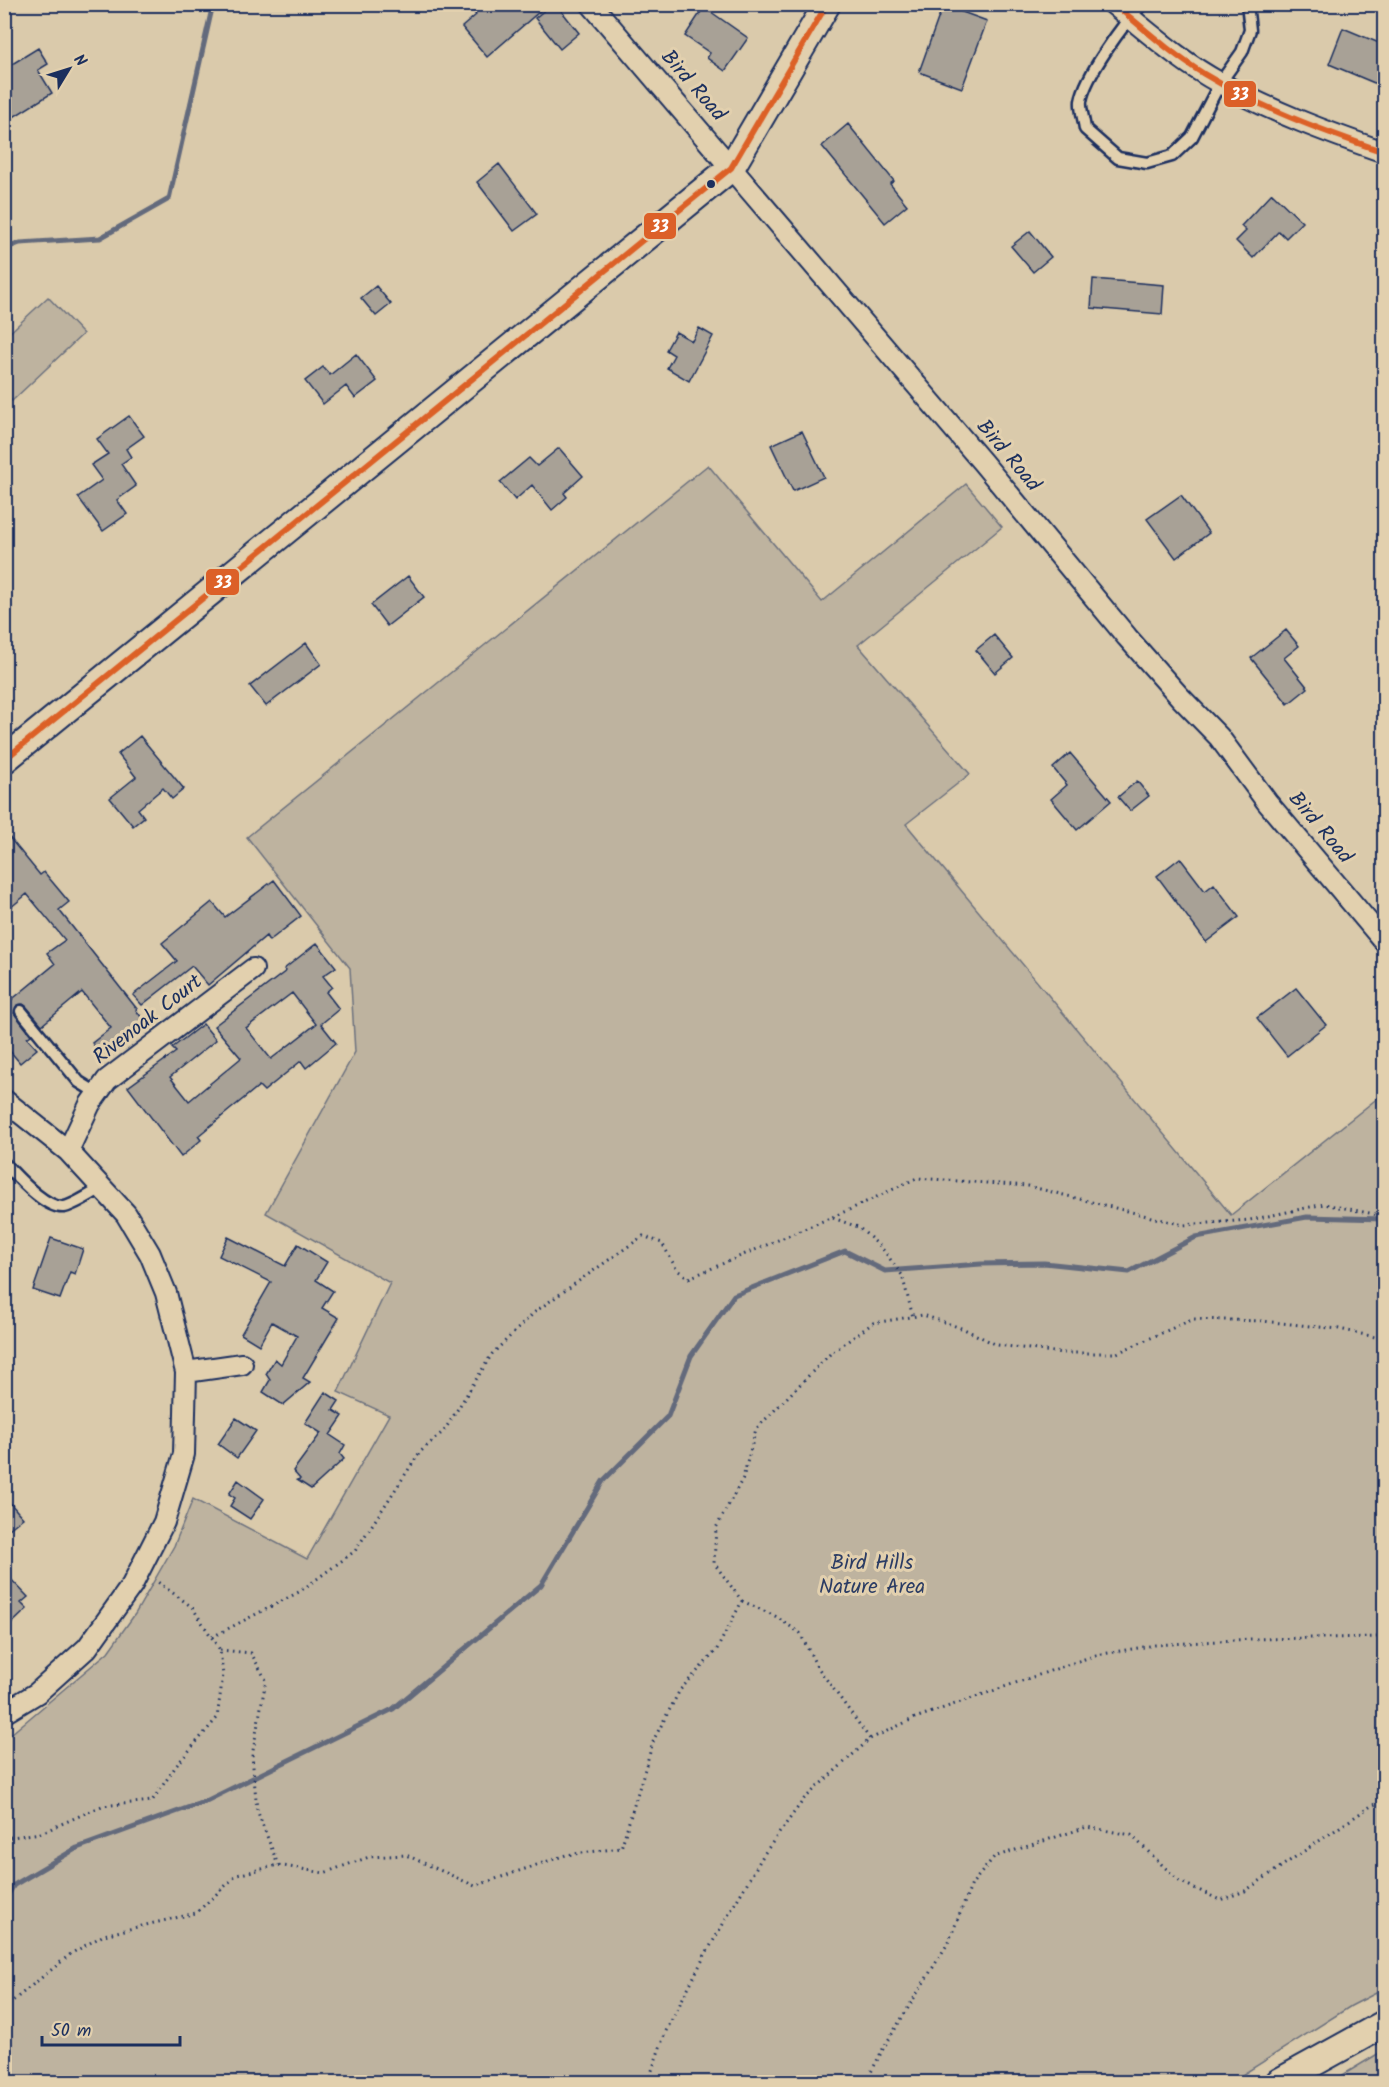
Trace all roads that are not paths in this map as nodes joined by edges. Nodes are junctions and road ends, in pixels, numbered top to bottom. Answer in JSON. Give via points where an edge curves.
{"nodes":[{"id":1,"x":591,"y":4,"type":"edge"},
{"id":2,"x":827,"y":4,"type":"edge"},
{"id":3,"x":1113,"y":4,"type":"edge"},
{"id":4,"x":1247,"y":4,"type":"edge"},
{"id":5,"x":1136,"y":11,"type":"edge"},
{"id":6,"x":1220,"y":83,"type":"junction"},
{"id":7,"x":1384,"y":152,"type":"edge"},
{"id":8,"x":731,"y":168,"type":"junction"},
{"id":9,"x":4,"y":760,"type":"edge"},
{"id":10,"x":1384,"y":941,"type":"edge"},
{"id":11,"x":253,"y":969,"type":"dead end"},
{"id":12,"x":21,"y":1011,"type":"dead end"},
{"id":13,"x":98,"y":1093,"type":"junction"},
{"id":14,"x":4,"y":1100,"type":"edge"},
{"id":15,"x":68,"y":1151,"type":"junction"},
{"id":16,"x":4,"y":1163,"type":"edge"},
{"id":17,"x":102,"y":1188,"type":"junction"},
{"id":18,"x":242,"y":1364,"type":"dead end"},
{"id":19,"x":186,"y":1372,"type":"junction"},
{"id":20,"x":4,"y":1713,"type":"edge"},
{"id":21,"x":1384,"y":2024,"type":"edge"},
{"id":22,"x":1279,"y":2082,"type":"edge"}],
"edges":[{"from":1,"to":8,"type":"street","name":"Bird Road"},
{"from":2,"to":8,"type":"street"},
{"from":3,"to":5,"type":"street"},
{"from":4,"to":6,"type":"lane","via":[[1250,30],[1242,52]]},
{"from":5,"to":6,"type":"street","via":[[1176,55]]},
{"from":5,"to":6,"type":"lane","via":[[1093,71],[1081,101],[1085,129],[1118,158],[1147,163],[1172,156],[1191,137]]},
{"from":6,"to":7,"type":"street","via":[[1323,132]]},
{"from":8,"to":9,"type":"street"},
{"from":8,"to":10,"type":"street","name":"Bird Road","via":[[1126,637],[1219,737],[1267,802]]},
{"from":11,"to":13,"type":"street","name":"Rivenoak Court","via":[[106,1080]]},
{"from":12,"to":13,"type":"lane","via":[[78,1082]]},
{"from":13,"to":15,"type":"street","name":"Rivenoak Court"},
{"from":14,"to":15,"type":"street"},
{"from":15,"to":17,"type":"street"},
{"from":16,"to":17,"type":"lane","via":[[54,1206],[65,1207]]},
{"from":17,"to":19,"type":"street","via":[[126,1214],[150,1254],[166,1293]]},
{"from":18,"to":19,"type":"street"},
{"from":19,"to":20,"type":"street","via":[[184,1454],[164,1522],[132,1585],[87,1648],[37,1693]]},
{"from":21,"to":22,"type":"street"}]}
